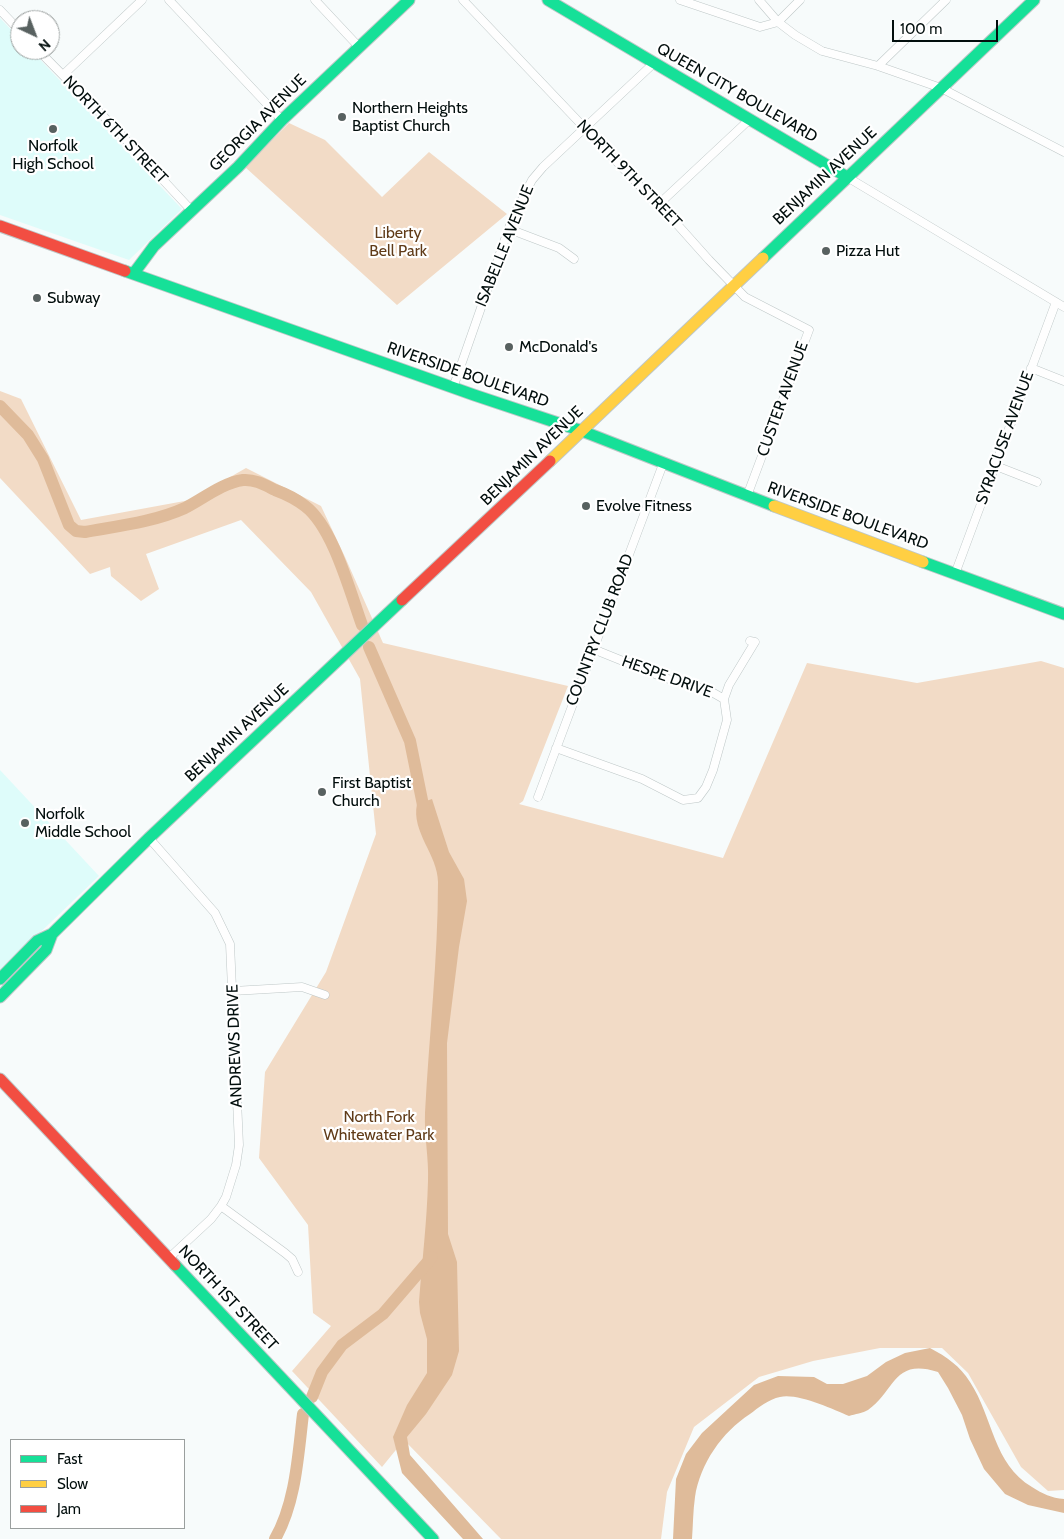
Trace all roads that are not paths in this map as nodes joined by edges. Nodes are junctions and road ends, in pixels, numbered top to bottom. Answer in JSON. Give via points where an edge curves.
{"nodes":[{"id":1,"x":142,"y":0,"type":"edge"},
{"id":2,"x":169,"y":0,"type":"edge"},
{"id":3,"x":315,"y":0,"type":"edge"},
{"id":4,"x":409,"y":0,"type":"edge"},
{"id":5,"x":463,"y":0,"type":"edge"},
{"id":6,"x":548,"y":0,"type":"edge"},
{"id":7,"x":680,"y":0,"type":"edge"},
{"id":8,"x":759,"y":0,"type":"edge"},
{"id":9,"x":800,"y":0,"type":"edge"},
{"id":10,"x":946,"y":0,"type":"edge"},
{"id":11,"x":1034,"y":0,"type":"edge"},
{"id":12,"x":0,"y":10,"type":"edge"},
{"id":13,"x":10,"y":20,"type":"edge"},
{"id":14,"x":778,"y":22,"type":"junction"},
{"id":15,"x":359,"y":47,"type":"junction"},
{"id":16,"x":48,"y":60,"type":"edge"},
{"id":17,"x":654,"y":63,"type":"junction"},
{"id":18,"x":878,"y":66,"type":"junction"},
{"id":19,"x":63,"y":75,"type":"junction"},
{"id":20,"x":941,"y":88,"type":"junction"},
{"id":21,"x":750,"y":119,"type":"junction"},
{"id":22,"x":282,"y":120,"type":"junction"},
{"id":23,"x":585,"y":128,"type":"junction"},
{"id":24,"x":1064,"y":152,"type":"edge"},
{"id":25,"x":847,"y":178,"type":"junction"},
{"id":26,"x":660,"y":204,"type":"junction"},
{"id":27,"x":191,"y":210,"type":"junction"},
{"id":28,"x":0,"y":226,"type":"edge"},
{"id":29,"x":509,"y":229,"type":"junction"},
{"id":30,"x":574,"y":259,"type":"dead end"},
{"id":31,"x":134,"y":273,"type":"junction"},
{"id":32,"x":734,"y":286,"type":"junction"},
{"id":33,"x":1056,"y":302,"type":"junction"},
{"id":34,"x":1064,"y":307,"type":"edge"},
{"id":35,"x":809,"y":330,"type":"joint"},
{"id":36,"x":1030,"y":368,"type":"junction"},
{"id":37,"x":1064,"y":381,"type":"edge"},
{"id":38,"x":453,"y":388,"type":"junction"},
{"id":39,"x":582,"y":431,"type":"junction"},
{"id":40,"x":663,"y":464,"type":"junction"},
{"id":41,"x":996,"y":466,"type":"junction"},
{"id":42,"x":1037,"y":482,"type":"dead end"},
{"id":43,"x":747,"y":496,"type":"junction"},
{"id":44,"x":955,"y":574,"type":"junction"},
{"id":45,"x":1064,"y":614,"type":"edge"},
{"id":46,"x":750,"y":641,"type":"dead end"},
{"id":47,"x":592,"y":649,"type":"junction"},
{"id":48,"x":724,"y":700,"type":"junction"},
{"id":49,"x":556,"y":748,"type":"junction"},
{"id":50,"x":538,"y":797,"type":"dead end"},
{"id":51,"x":149,"y":838,"type":"junction"},
{"id":52,"x":52,"y":934,"type":"junction"},
{"id":53,"x":0,"y":979,"type":"edge"},
{"id":54,"x":233,"y":991,"type":"junction"},
{"id":55,"x":325,"y":994,"type":"dead end"},
{"id":56,"x":0,"y":997,"type":"edge"},
{"id":57,"x":0,"y":1078,"type":"edge"},
{"id":58,"x":221,"y":1206,"type":"junction"},
{"id":59,"x":169,"y":1258,"type":"junction"},
{"id":60,"x":298,"y":1272,"type":"dead end"},
{"id":61,"x":433,"y":1539,"type":"edge"}],
"edges":[{"from":1,"to":19,"type":"street"},
{"from":2,"to":22,"type":"street"},
{"from":3,"to":15,"type":"street"},
{"from":4,"to":15,"type":"main road","name":"GEORGIA AVENUE"},
{"from":5,"to":23,"type":"street","name":"NORTH 9TH STREET"},
{"from":6,"to":17,"type":"main road","name":"QUEEN CITY BOULEVARD"},
{"from":7,"to":14,"type":"street","via":[[760,27]]},
{"from":8,"to":14,"type":"street"},
{"from":9,"to":14,"type":"street"},
{"from":10,"to":18,"type":"street"},
{"from":11,"to":20,"type":"main road","name":"BENJAMIN AVENUE"},
{"from":12,"to":13,"type":"street"},
{"from":14,"to":18,"type":"street","via":[[822,51]]},
{"from":15,"to":22,"type":"main road","name":"GEORGIA AVENUE"},
{"from":16,"to":19,"type":"street","name":"NORTH 6TH STREET"},
{"from":17,"to":21,"type":"main road","name":"QUEEN CITY BOULEVARD"},
{"from":17,"to":23,"type":"street","name":"ISABELLE AVENUE"},
{"from":18,"to":20,"type":"street"},
{"from":19,"to":27,"type":"street","name":"NORTH 6TH STREET"},
{"from":20,"to":24,"type":"street"},
{"from":20,"to":25,"type":"main road","name":"BENJAMIN AVENUE"},
{"from":21,"to":25,"type":"main road","name":"QUEEN CITY BOULEVARD"},
{"from":21,"to":26,"type":"street"},
{"from":22,"to":27,"type":"main road","name":"GEORGIA AVENUE"},
{"from":23,"to":26,"type":"street","name":"NORTH 9TH STREET"},
{"from":23,"to":29,"type":"street","name":"ISABELLE AVENUE","via":[[532,180]]},
{"from":25,"to":32,"type":"main road","name":"BENJAMIN AVENUE"},
{"from":25,"to":33,"type":"street","name":"QUEEN CITY BOULEVARD"},
{"from":26,"to":32,"type":"street","name":"NORTH 9TH STREET"},
{"from":27,"to":31,"type":"main road","name":"GEORGIA AVENUE","via":[[154,246]]},
{"from":28,"to":31,"type":"main road","name":"RIVERSIDE BOULEVARD"},
{"from":29,"to":30,"type":"street","via":[[559,248]]},
{"from":29,"to":38,"type":"street","name":"ISABELLE AVENUE"},
{"from":31,"to":38,"type":"main road","name":"RIVERSIDE BOULEVARD"},
{"from":32,"to":35,"type":"street","name":"NORTH 9TH STREET","via":[[745,296]]},
{"from":32,"to":39,"type":"main road","name":"BENJAMIN AVENUE"},
{"from":33,"to":34,"type":"street","name":"QUEEN CITY BOULEVARD"},
{"from":33,"to":36,"type":"street","name":"SYRACUSE AVENUE"},
{"from":35,"to":43,"type":"street","name":"CUSTER AVENUE"},
{"from":36,"to":37,"type":"street"},
{"from":36,"to":41,"type":"street","name":"SYRACUSE AVENUE"},
{"from":38,"to":39,"type":"main road","name":"RIVERSIDE BOULEVARD"},
{"from":39,"to":40,"type":"main road","name":"RIVERSIDE BOULEVARD"},
{"from":39,"to":51,"type":"main road","name":"BENJAMIN AVENUE"},
{"from":40,"to":43,"type":"main road","name":"RIVERSIDE BOULEVARD"},
{"from":40,"to":47,"type":"street","name":"COUNTRY CLUB ROAD"},
{"from":41,"to":42,"type":"street"},
{"from":41,"to":44,"type":"street","name":"SYRACUSE AVENUE"},
{"from":43,"to":44,"type":"main road","name":"RIVERSIDE BOULEVARD"},
{"from":44,"to":45,"type":"main road","name":"RIVERSIDE BOULEVARD"},
{"from":46,"to":48,"type":"street","via":[[755,642],[729,685]]},
{"from":47,"to":48,"type":"street","name":"HESPE DRIVE","via":[[665,678],[710,691]]},
{"from":47,"to":49,"type":"street","name":"COUNTRY CLUB ROAD"},
{"from":48,"to":49,"type":"street","name":"HESPE DRIVE","via":[[727,720],[713,770],[706,787],[695,799],[683,800],[642,779]]},
{"from":49,"to":50,"type":"street","name":"COUNTRY CLUB ROAD"},
{"from":51,"to":52,"type":"main road","name":"BENJAMIN AVENUE"},
{"from":51,"to":54,"type":"street","name":"ANDREWS DRIVE","via":[[215,913],[230,944]]},
{"from":52,"to":53,"type":"main road","name":"BENJAMIN AVENUE","via":[[37,941]]},
{"from":52,"to":56,"type":"main road","name":"BENJAMIN AVENUE","via":[[46,950]]},
{"from":54,"to":55,"type":"street","via":[[302,987]]},
{"from":54,"to":58,"type":"street","name":"ANDREWS DRIVE","via":[[239,1144],[236,1165]]},
{"from":57,"to":59,"type":"main road","name":"NORTH 1ST STREET"},
{"from":58,"to":59,"type":"street","name":"ANDREWS DRIVE"},
{"from":58,"to":60,"type":"street","via":[[285,1253]]},
{"from":59,"to":61,"type":"main road","name":"NORTH 1ST STREET"}]}
